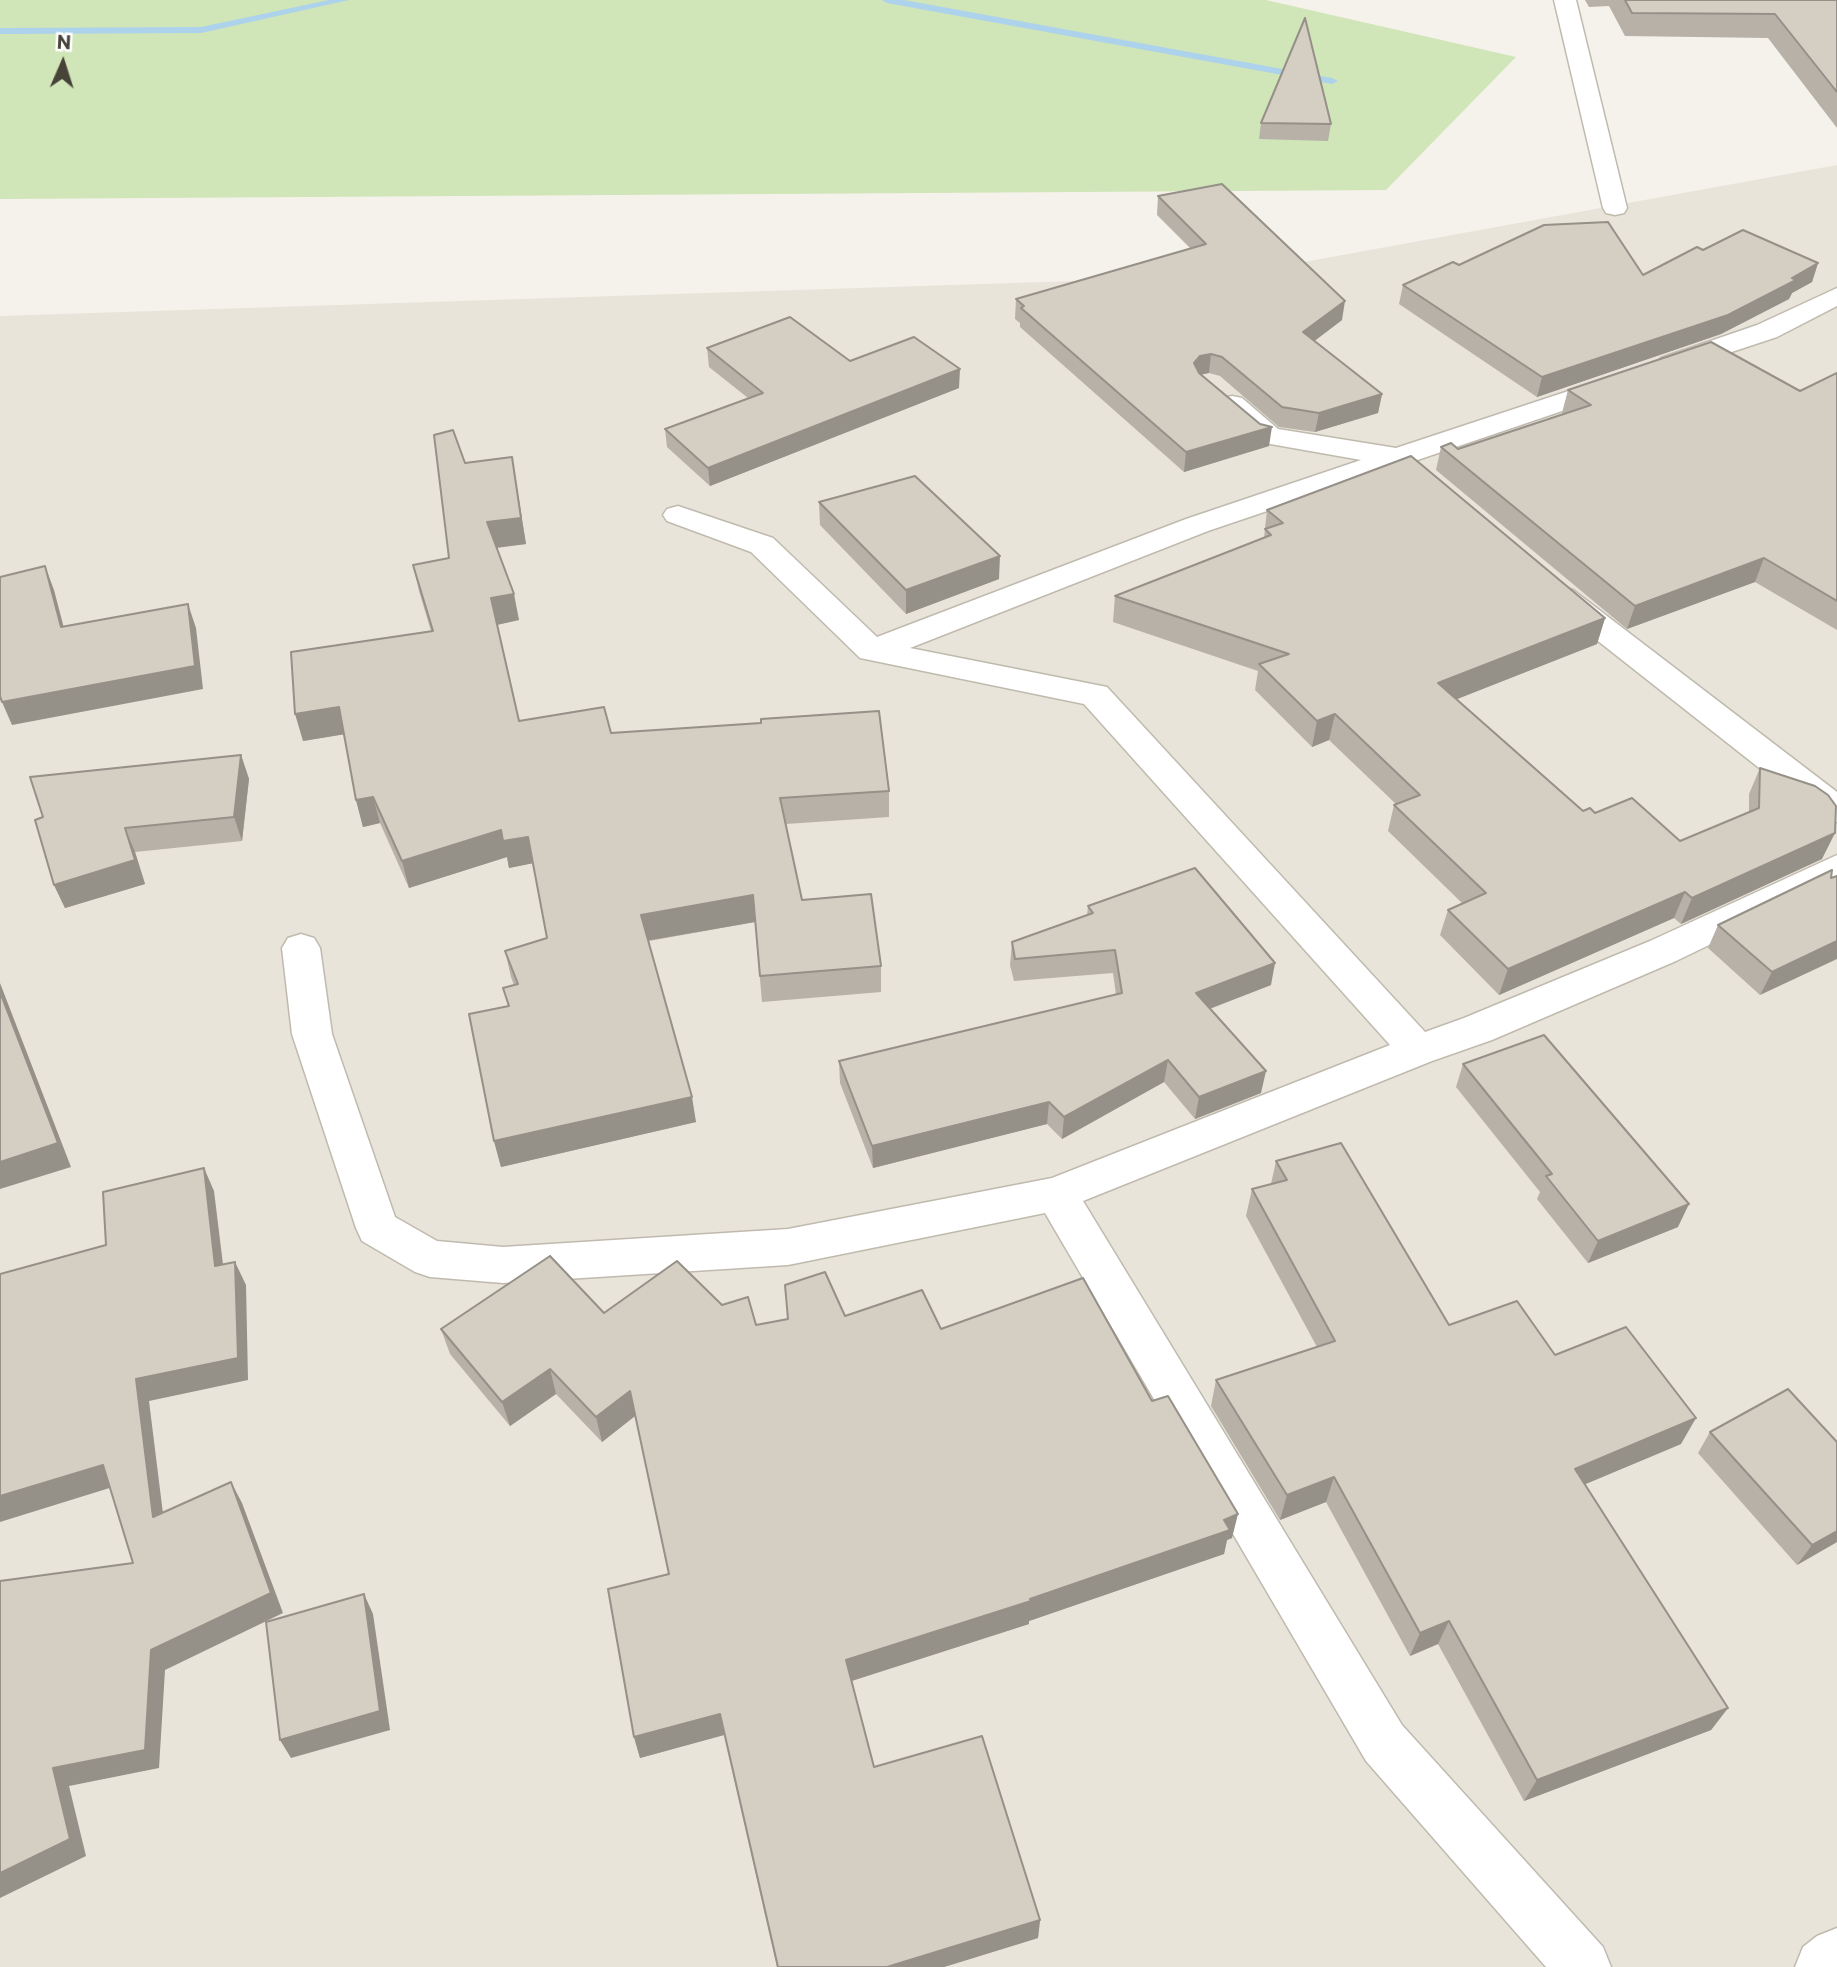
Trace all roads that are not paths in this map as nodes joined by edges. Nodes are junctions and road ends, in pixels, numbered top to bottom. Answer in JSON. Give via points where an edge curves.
{"nodes":[{"id":1,"x":1565,"y":0,"type":"edge"},
{"id":2,"x":1615,"y":208,"type":"dead end"},
{"id":3,"x":1837,"y":296,"type":"edge"},
{"id":4,"x":1209,"y":384,"type":"edge"},
{"id":5,"x":1410,"y":466,"type":"junction"},
{"id":6,"x":678,"y":514,"type":"dead end"},
{"id":7,"x":1537,"y":576,"type":"edge"},
{"id":8,"x":872,"y":651,"type":"junction"},
{"id":9,"x":1837,"y":810,"type":"edge"},
{"id":10,"x":1837,"y":868,"type":"edge"},
{"id":11,"x":301,"y":948,"type":"dead end"},
{"id":12,"x":1418,"y":1050,"type":"junction"},
{"id":13,"x":1056,"y":1194,"type":"junction"},
{"id":14,"x":1837,"y":1956,"type":"edge"},
{"id":15,"x":1583,"y":1967,"type":"edge"},
{"id":16,"x":1823,"y":1967,"type":"edge"}],
"edges":[{"from":1,"to":2,"type":"street"},
{"from":3,"to":5,"type":"street","via":[[1768,331],[1643,374]]},
{"from":4,"to":5,"type":"street","via":[[1269,436]]},
{"from":5,"to":8,"type":"street","via":[[1197,525]]},
{"from":6,"to":8,"type":"street","via":[[762,545]]},
{"from":7,"to":9,"type":"street"},
{"from":8,"to":12,"type":"street","via":[[1095,695]]},
{"from":10,"to":12,"type":"street","via":[[1663,951]]},
{"from":11,"to":13,"type":"street","via":[[312,1034],[377,1228],[430,1259],[503,1265],[788,1247]]},
{"from":12,"to":13,"type":"street"},
{"from":13,"to":15,"type":"street","via":[[1384,1743]]},
{"from":14,"to":16,"type":"street"}]}
